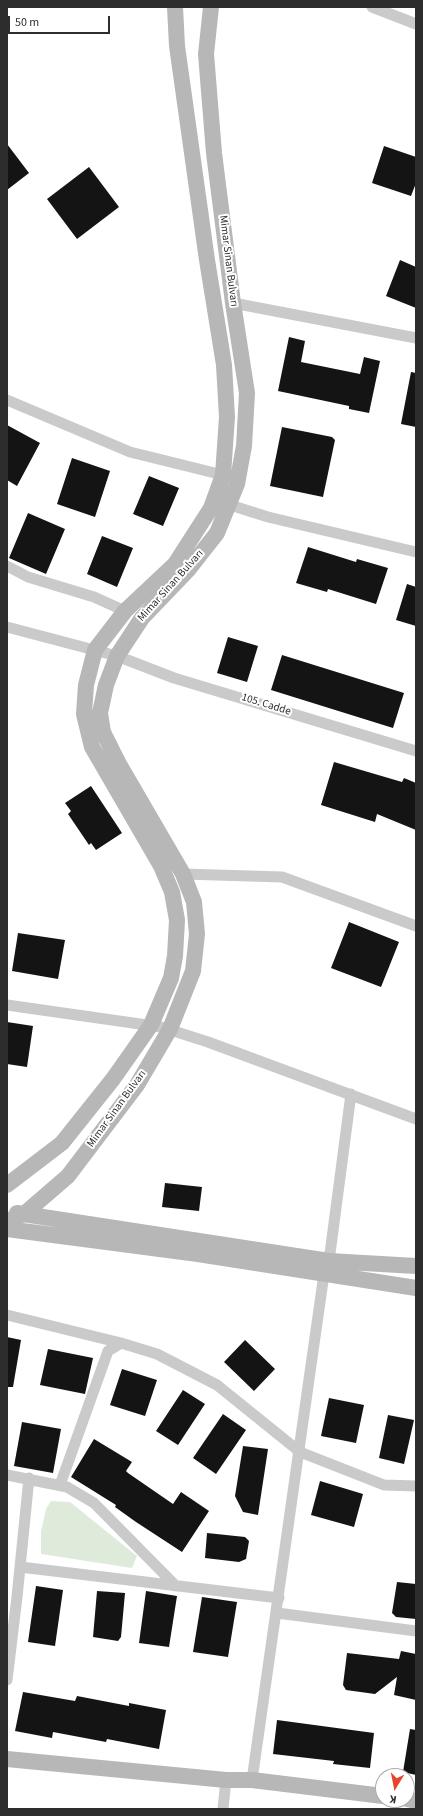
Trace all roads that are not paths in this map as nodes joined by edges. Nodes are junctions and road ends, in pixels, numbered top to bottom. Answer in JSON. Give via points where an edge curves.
{"nodes":[{"id":1,"x":211,"y":7,"type":"edge"},
{"id":2,"x":372,"y":7,"type":"edge"},
{"id":3,"x":174,"y":9,"type":"edge"},
{"id":4,"x":416,"y":24,"type":"edge"},
{"id":5,"x":233,"y":303,"type":"junction"},
{"id":6,"x":416,"y":338,"type":"edge"},
{"id":7,"x":7,"y":400,"type":"edge"},
{"id":8,"x":223,"y":475,"type":"junction"},
{"id":9,"x":230,"y":505,"type":"junction"},
{"id":10,"x":416,"y":552,"type":"edge"},
{"id":11,"x":7,"y":566,"type":"edge"},
{"id":12,"x":125,"y":611,"type":"junction"},
{"id":13,"x":7,"y":626,"type":"edge"},
{"id":14,"x":95,"y":650,"type":"junction"},
{"id":15,"x":117,"y":656,"type":"junction"},
{"id":16,"x":416,"y":751,"type":"edge"},
{"id":17,"x":183,"y":874,"type":"junction"},
{"id":18,"x":416,"y":926,"type":"edge"},
{"id":19,"x":7,"y":1005,"type":"edge"},
{"id":20,"x":151,"y":1025,"type":"junction"},
{"id":21,"x":170,"y":1029,"type":"junction"},
{"id":22,"x":351,"y":1094,"type":"junction"},
{"id":23,"x":416,"y":1119,"type":"edge"},
{"id":24,"x":7,"y":1185,"type":"edge"},
{"id":25,"x":7,"y":1211,"type":"edge"},
{"id":26,"x":24,"y":1214,"type":"junction"},
{"id":27,"x":7,"y":1221,"type":"edge"},
{"id":28,"x":7,"y":1230,"type":"edge"},
{"id":29,"x":416,"y":1266,"type":"edge"},
{"id":30,"x":327,"y":1268,"type":"junction"},
{"id":31,"x":416,"y":1288,"type":"edge"},
{"id":32,"x":7,"y":1315,"type":"edge"},
{"id":33,"x":121,"y":1343,"type":"junction"},
{"id":34,"x":300,"y":1452,"type":"junction"},
{"id":35,"x":7,"y":1475,"type":"edge"},
{"id":36,"x":29,"y":1478,"type":"junction"},
{"id":37,"x":60,"y":1486,"type":"junction"},
{"id":38,"x":416,"y":1486,"type":"edge"},
{"id":39,"x":20,"y":1567,"type":"junction"},
{"id":40,"x":176,"y":1586,"type":"junction"},
{"id":41,"x":279,"y":1598,"type":"junction"},
{"id":42,"x":277,"y":1613,"type":"junction"},
{"id":43,"x":416,"y":1631,"type":"edge"},
{"id":44,"x":7,"y":1680,"type":"edge"},
{"id":45,"x":7,"y":1759,"type":"edge"},
{"id":46,"x":226,"y":1780,"type":"junction"},
{"id":47,"x":252,"y":1780,"type":"junction"},
{"id":48,"x":375,"y":1795,"type":"edge"},
{"id":49,"x":223,"y":1809,"type":"edge"}],
"edges":[{"from":1,"to":5,"type":"main road","name":"Mimar Sinan Bulvarı","via":[[206,54],[214,153]]},
{"from":2,"to":4,"type":"street"},
{"from":3,"to":8,"type":"main road","name":"Mimar Sinan Bulvarı","via":[[193,162],[224,365],[227,417]]},
{"from":5,"to":6,"type":"street"},
{"from":5,"to":9,"type":"main road","name":"Mimar Sinan Bulvarı","via":[[247,393],[244,446]]},
{"from":7,"to":8,"type":"street","via":[[130,452]]},
{"from":8,"to":12,"type":"main road","name":"Mimar Sinan Bulvarı","via":[[211,508],[175,564]]},
{"from":9,"to":10,"type":"street","via":[[268,517]]},
{"from":9,"to":15,"type":"main road","name":"Mimar Sinan Bulvarı","via":[[217,533],[188,570],[142,618]]},
{"from":11,"to":12,"type":"street","via":[[28,577],[94,597]]},
{"from":12,"to":14,"type":"main road","name":"Mimar Sinan Bulvarı"},
{"from":13,"to":14,"type":"street","name":"105. Cadde"},
{"from":14,"to":15,"type":"street","name":"105. Cadde"},
{"from":14,"to":20,"type":"main road","name":"Mimar Sinan Bulvarı","via":[[86,685],[84,714],[92,748],[161,866],[172,892],[177,920],[171,978]]},
{"from":15,"to":16,"type":"street","name":"105. Cadde","via":[[174,678]]},
{"from":15,"to":17,"type":"main road","name":"Mimar Sinan Bulvarı","via":[[106,685],[100,713],[103,732],[118,764]]},
{"from":17,"to":18,"type":"street","via":[[282,877]]},
{"from":17,"to":21,"type":"main road","name":"Mimar Sinan Bulvarı","via":[[194,902],[197,934],[193,971]]},
{"from":19,"to":20,"type":"street"},
{"from":20,"to":21,"type":"street"},
{"from":20,"to":24,"type":"main road","name":"Mimar Sinan Bulvarı","via":[[113,1079],[62,1143]]},
{"from":21,"to":22,"type":"street"},
{"from":21,"to":26,"type":"main road","name":"Mimar Sinan Bulvarı","via":[[138,1085],[68,1176]]},
{"from":22,"to":23,"type":"street"},
{"from":22,"to":30,"type":"street"},
{"from":25,"to":26,"type":"main road"},
{"from":26,"to":27,"type":"main road","name":"Mimar Sinan Bulvarı"},
{"from":26,"to":30,"type":"main road"},
{"from":28,"to":30,"type":"main road"},
{"from":29,"to":30,"type":"main road"},
{"from":30,"to":31,"type":"main road"},
{"from":30,"to":34,"type":"street"},
{"from":32,"to":33,"type":"street"},
{"from":33,"to":34,"type":"street","via":[[157,1354],[216,1385]]},
{"from":33,"to":37,"type":"street","via":[[108,1351]]},
{"from":34,"to":38,"type":"street","via":[[384,1485]]},
{"from":34,"to":41,"type":"street"},
{"from":35,"to":36,"type":"street"},
{"from":36,"to":37,"type":"street"},
{"from":36,"to":39,"type":"street"},
{"from":37,"to":40,"type":"street","via":[[67,1487],[94,1503]]},
{"from":39,"to":40,"type":"street"},
{"from":39,"to":44,"type":"street"},
{"from":40,"to":41,"type":"street"},
{"from":41,"to":42,"type":"street"},
{"from":42,"to":43,"type":"street"},
{"from":42,"to":47,"type":"street"},
{"from":45,"to":46,"type":"main road"},
{"from":46,"to":47,"type":"main road"},
{"from":46,"to":49,"type":"street"},
{"from":47,"to":48,"type":"main road"}]}
